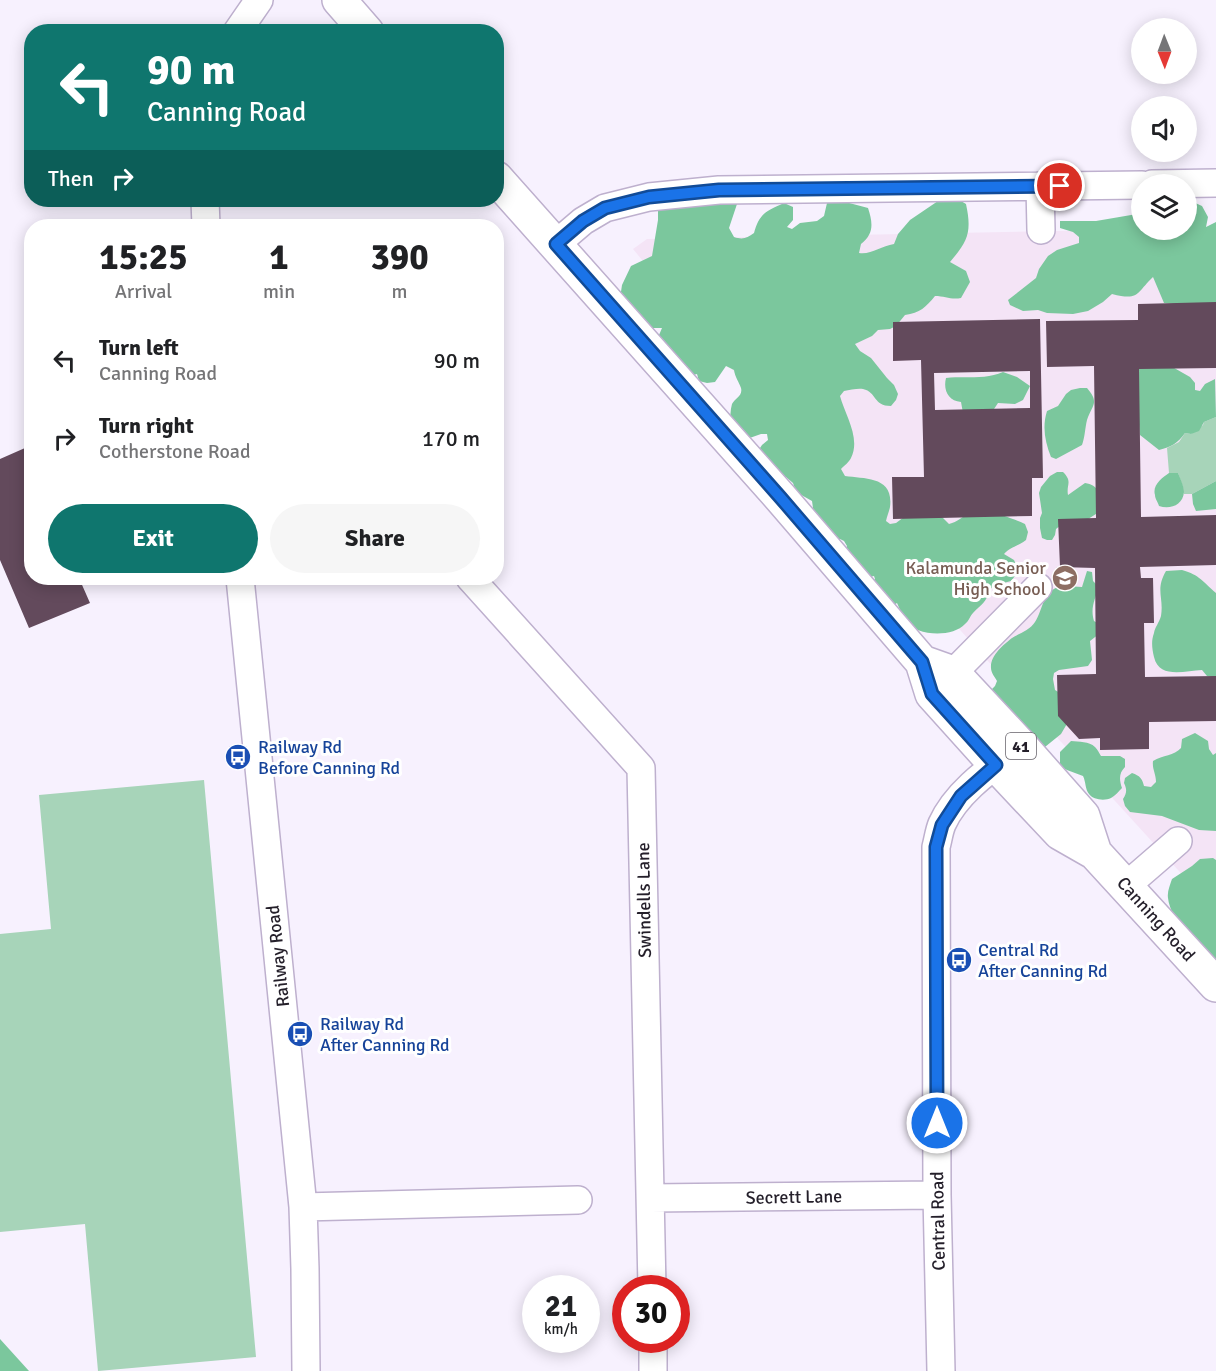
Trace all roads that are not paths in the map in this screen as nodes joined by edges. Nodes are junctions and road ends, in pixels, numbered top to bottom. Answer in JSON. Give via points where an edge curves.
{"nodes":[{"id":1,"x":259,"y":0,"type":"edge"},
{"id":2,"x":339,"y":0,"type":"edge"},
{"id":3,"x":242,"y":24,"type":"edge"},
{"id":4,"x":360,"y":24,"type":"edge"},
{"id":5,"x":1197,"y":183,"type":"edge"},
{"id":6,"x":1216,"y":183,"type":"edge"},
{"id":7,"x":1131,"y":185,"type":"edge"},
{"id":8,"x":1040,"y":186,"type":"junction"},
{"id":9,"x":504,"y":187,"type":"edge"},
{"id":10,"x":1041,"y":230,"type":"dead end"},
{"id":11,"x":556,"y":244,"type":"junction"},
{"id":12,"x":241,"y":585,"type":"edge"},
{"id":13,"x":476,"y":585,"type":"edge"},
{"id":14,"x":1038,"y":587,"type":"dead end"},
{"id":15,"x":922,"y":662,"type":"junction"},
{"id":16,"x":953,"y":673,"type":"junction"},
{"id":17,"x":1022,"y":747,"type":"junction"},
{"id":18,"x":996,"y":765,"type":"junction"},
{"id":19,"x":1178,"y":841,"type":"dead end"},
{"id":20,"x":1095,"y":853,"type":"junction"},
{"id":21,"x":1126,"y":886,"type":"junction"},
{"id":22,"x":1216,"y":985,"type":"edge"},
{"id":23,"x":938,"y":1195,"type":"junction"},
{"id":24,"x":651,"y":1198,"type":"junction"},
{"id":25,"x":578,"y":1200,"type":"dead end"},
{"id":26,"x":303,"y":1207,"type":"junction"},
{"id":27,"x":652,"y":1275,"type":"edge"},
{"id":28,"x":653,"y":1353,"type":"edge"},
{"id":29,"x":306,"y":1371,"type":"edge"},
{"id":30,"x":653,"y":1371,"type":"edge"},
{"id":31,"x":941,"y":1371,"type":"edge"}],
"edges":[{"from":1,"to":3,"type":"street"},
{"from":2,"to":4,"type":"main road"},
{"from":5,"to":6,"type":"street"},
{"from":7,"to":8,"type":"street"},
{"from":8,"to":10,"type":"street"},
{"from":8,"to":11,"type":"street","via":[[719,190],[649,197],[605,208]]},
{"from":9,"to":11,"type":"main road","name":"Canning Road","number":"41"},
{"from":11,"to":15,"type":"main road","name":"Canning Road","number":"41"},
{"from":12,"to":26,"type":"street","name":"Railway Road"},
{"from":13,"to":24,"type":"street","name":"Swindells Lane","via":[[641,768]]},
{"from":14,"to":16,"type":"street"},
{"from":15,"to":16,"type":"main road","name":"Canning Road","number":"41"},
{"from":15,"to":18,"type":"main road","name":"Canning Road","number":"41","via":[[932,694]]},
{"from":16,"to":17,"type":"main road","name":"Canning Road","number":"41"},
{"from":17,"to":18,"type":"street","name":"Central Road"},
{"from":17,"to":20,"type":"main road","name":"Canning Road","number":"41","via":[[1083,816]]},
{"from":18,"to":20,"type":"main road","name":"Canning Road","number":"41","via":[[1060,833]]},
{"from":18,"to":23,"type":"street","name":"Central Road","via":[[961,796],[942,825],[936,847]]},
{"from":19,"to":21,"type":"street"},
{"from":20,"to":21,"type":"main road","name":"Canning Road","number":"41"},
{"from":21,"to":22,"type":"main road","name":"Canning Road","number":"41"},
{"from":23,"to":24,"type":"street","name":"Secrett Lane"},
{"from":23,"to":31,"type":"street","name":"Central Road"},
{"from":24,"to":27,"type":"street","name":"Swindells Lane"},
{"from":25,"to":26,"type":"street"},
{"from":26,"to":29,"type":"street","name":"Railway Road"},
{"from":28,"to":30,"type":"street"}]}
